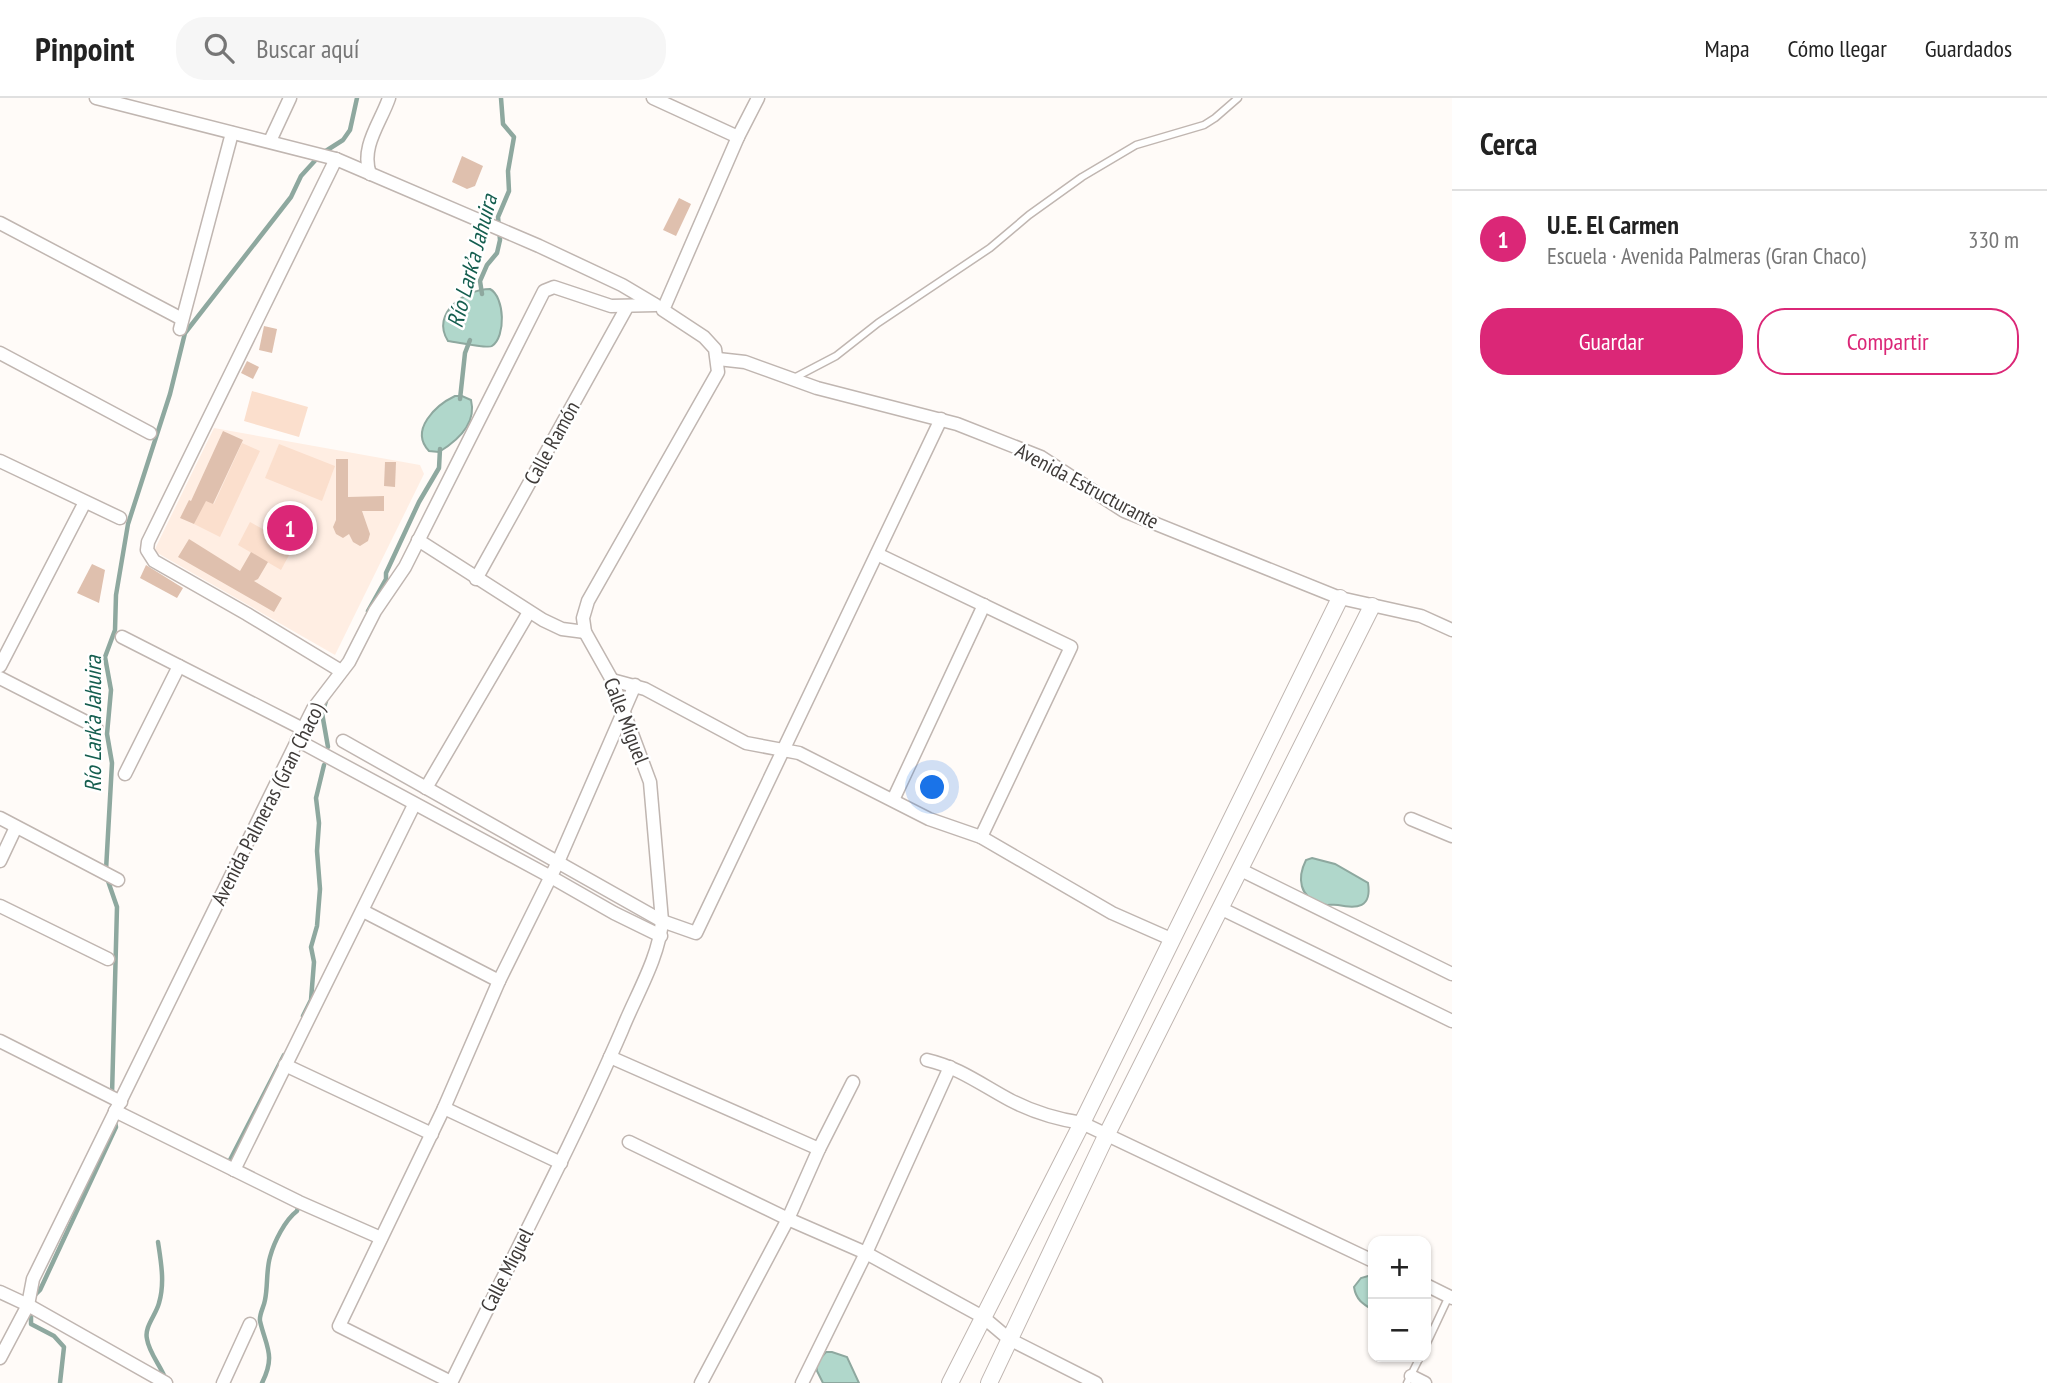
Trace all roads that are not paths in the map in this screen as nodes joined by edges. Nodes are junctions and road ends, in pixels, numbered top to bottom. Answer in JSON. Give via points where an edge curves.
{"nodes":[{"id":1,"x":96,"y":98,"type":"edge"},
{"id":2,"x":290,"y":98,"type":"edge"},
{"id":3,"x":390,"y":98,"type":"edge"},
{"id":4,"x":653,"y":98,"type":"edge"},
{"id":5,"x":758,"y":98,"type":"edge"},
{"id":6,"x":1238,"y":98,"type":"edge"},
{"id":7,"x":232,"y":133,"type":"junction"},
{"id":8,"x":738,"y":137,"type":"junction"},
{"id":9,"x":270,"y":141,"type":"junction"},
{"id":10,"x":336,"y":159,"type":"junction"},
{"id":11,"x":370,"y":174,"type":"junction"},
{"id":12,"x":0,"y":223,"type":"edge"},
{"id":13,"x":627,"y":307,"type":"junction"},
{"id":14,"x":660,"y":307,"type":"junction"},
{"id":15,"x":0,"y":353,"type":"edge"},
{"id":16,"x":718,"y":359,"type":"junction"},
{"id":17,"x":792,"y":379,"type":"junction"},
{"id":18,"x":941,"y":419,"type":"junction"},
{"id":19,"x":150,"y":433,"type":"dead end"},
{"id":20,"x":0,"y":461,"type":"edge"},
{"id":21,"x":85,"y":502,"type":"junction"},
{"id":22,"x":120,"y":518,"type":"dead end"},
{"id":23,"x":418,"y":540,"type":"junction"},
{"id":24,"x":877,"y":554,"type":"junction"},
{"id":25,"x":476,"y":579,"type":"junction"},
{"id":26,"x":1340,"y":598,"type":"junction"},
{"id":27,"x":984,"y":605,"type":"junction"},
{"id":28,"x":1372,"y":606,"type":"junction"},
{"id":29,"x":529,"y":612,"type":"junction"},
{"id":30,"x":1452,"y":630,"type":"edge"},
{"id":31,"x":585,"y":632,"type":"junction"},
{"id":32,"x":122,"y":637,"type":"dead end"},
{"id":33,"x":0,"y":666,"type":"edge"},
{"id":34,"x":179,"y":666,"type":"junction"},
{"id":35,"x":341,"y":671,"type":"junction"},
{"id":36,"x":0,"y":678,"type":"edge"},
{"id":37,"x":612,"y":680,"type":"junction"},
{"id":38,"x":635,"y":685,"type":"junction"},
{"id":39,"x":624,"y":712,"type":"junction"},
{"id":40,"x":96,"y":727,"type":"dead end"},
{"id":41,"x":300,"y":735,"type":"junction"},
{"id":42,"x":343,"y":741,"type":"dead end"},
{"id":43,"x":784,"y":749,"type":"junction"},
{"id":44,"x":125,"y":774,"type":"dead end"},
{"id":45,"x":426,"y":788,"type":"junction"},
{"id":46,"x":893,"y":800,"type":"junction"},
{"id":47,"x":414,"y":805,"type":"junction"},
{"id":48,"x":0,"y":818,"type":"edge"},
{"id":49,"x":1411,"y":819,"type":"dead end"},
{"id":50,"x":16,"y":827,"type":"junction"},
{"id":51,"x":1452,"y":836,"type":"edge"},
{"id":52,"x":981,"y":837,"type":"junction"},
{"id":53,"x":0,"y":861,"type":"edge"},
{"id":54,"x":558,"y":863,"type":"junction"},
{"id":55,"x":1241,"y":870,"type":"junction"},
{"id":56,"x":551,"y":877,"type":"junction"},
{"id":57,"x":118,"y":880,"type":"dead end"},
{"id":58,"x":0,"y":906,"type":"edge"},
{"id":59,"x":1222,"y":909,"type":"junction"},
{"id":60,"x":363,"y":911,"type":"junction"},
{"id":61,"x":662,"y":921,"type":"junction"},
{"id":62,"x":661,"y":936,"type":"junction"},
{"id":63,"x":1171,"y":939,"type":"junction"},
{"id":64,"x":108,"y":959,"type":"dead end"},
{"id":65,"x":1452,"y":974,"type":"edge"},
{"id":66,"x":499,"y":981,"type":"junction"},
{"id":67,"x":1452,"y":1021,"type":"edge"},
{"id":68,"x":0,"y":1041,"type":"edge"},
{"id":69,"x":610,"y":1057,"type":"junction"},
{"id":70,"x":927,"y":1060,"type":"dead end"},
{"id":71,"x":285,"y":1065,"type":"junction"},
{"id":72,"x":950,"y":1067,"type":"junction"},
{"id":73,"x":853,"y":1082,"type":"dead end"},
{"id":74,"x":118,"y":1106,"type":"junction"},
{"id":75,"x":444,"y":1108,"type":"junction"},
{"id":76,"x":1082,"y":1123,"type":"junction"},
{"id":77,"x":432,"y":1134,"type":"junction"},
{"id":78,"x":1106,"y":1136,"type":"junction"},
{"id":79,"x":629,"y":1142,"type":"dead end"},
{"id":80,"x":819,"y":1149,"type":"junction"},
{"id":81,"x":561,"y":1163,"type":"junction"},
{"id":82,"x":234,"y":1170,"type":"junction"},
{"id":83,"x":788,"y":1219,"type":"junction"},
{"id":84,"x":381,"y":1238,"type":"junction"},
{"id":85,"x":866,"y":1253,"type":"junction"},
{"id":86,"x":1368,"y":1259,"type":"edge"},
{"id":87,"x":1431,"y":1287,"type":"edge"},
{"id":88,"x":0,"y":1292,"type":"edge"},
{"id":89,"x":1451,"y":1295,"type":"edge"},
{"id":90,"x":28,"y":1305,"type":"junction"},
{"id":91,"x":983,"y":1317,"type":"junction"},
{"id":92,"x":250,"y":1324,"type":"dead end"},
{"id":93,"x":1431,"y":1335,"type":"edge"},
{"id":94,"x":1009,"y":1339,"type":"junction"},
{"id":95,"x":0,"y":1358,"type":"edge"},
{"id":96,"x":1418,"y":1362,"type":"edge"},
{"id":97,"x":1067,"y":1377,"type":"edge"},
{"id":98,"x":1409,"y":1379,"type":"edge"},
{"id":99,"x":451,"y":1382,"type":"edge"},
{"id":100,"x":166,"y":1383,"type":"edge"},
{"id":101,"x":223,"y":1383,"type":"edge"},
{"id":102,"x":701,"y":1383,"type":"edge"},
{"id":103,"x":802,"y":1383,"type":"edge"},
{"id":104,"x":950,"y":1383,"type":"edge"},
{"id":105,"x":989,"y":1383,"type":"edge"},
{"id":106,"x":1096,"y":1383,"type":"edge"},
{"id":107,"x":1425,"y":1383,"type":"edge"}],
"edges":[{"from":1,"to":7,"type":"street"},
{"from":2,"to":9,"type":"street"},
{"from":3,"to":11,"type":"street","via":[[370,143]]},
{"from":4,"to":8,"type":"street"},
{"from":5,"to":8,"type":"street"},
{"from":6,"to":17,"type":"lane","via":[[1204,125],[1136,145],[1082,177],[827,362]]},
{"from":7,"to":9,"type":"street"},
{"from":7,"to":12,"type":"street","via":[[181,324]]},
{"from":8,"to":14,"type":"street"},
{"from":9,"to":10,"type":"street"},
{"from":10,"to":11,"type":"street"},
{"from":10,"to":35,"type":"street","via":[[147,551],[154,561]]},
{"from":11,"to":14,"type":"street","via":[[539,246]]},
{"from":13,"to":14,"type":"street","name":"Avenida Palmeras (Gran Chaco)"},
{"from":13,"to":23,"type":"street","name":"Avenida Palmeras (Gran Chaco)","via":[[554,287],[544,291]]},
{"from":13,"to":25,"type":"street","name":"Calle Ramón"},
{"from":14,"to":16,"type":"street","via":[[704,337]]},
{"from":15,"to":19,"type":"street"},
{"from":16,"to":17,"type":"street","name":"Avenida Estructurante","via":[[745,362]]},
{"from":16,"to":31,"type":"street","via":[[718,372],[588,601]]},
{"from":17,"to":18,"type":"street","name":"Avenida Estructurante"},
{"from":18,"to":24,"type":"street"},
{"from":18,"to":26,"type":"street","name":"Avenida Estructurante","via":[[1041,457],[1124,511]]},
{"from":20,"to":21,"type":"street"},
{"from":21,"to":22,"type":"street"},
{"from":21,"to":33,"type":"street"},
{"from":23,"to":25,"type":"street"},
{"from":23,"to":35,"type":"street","name":"Avenida Palmeras (Gran Chaco)"},
{"from":24,"to":27,"type":"street"},
{"from":24,"to":43,"type":"street"},
{"from":25,"to":29,"type":"street"},
{"from":26,"to":28,"type":"street","name":"Avenida Estructurante"},
{"from":26,"to":63,"type":"street"},
{"from":27,"to":46,"type":"street"},
{"from":27,"to":52,"type":"street","via":[[1071,647]]},
{"from":28,"to":30,"type":"street","name":"Avenida Estructurante","via":[[1420,616]]},
{"from":28,"to":55,"type":"street"},
{"from":29,"to":31,"type":"street","via":[[562,629]]},
{"from":29,"to":45,"type":"street"},
{"from":31,"to":37,"type":"street","name":"Calle Miguel"},
{"from":32,"to":34,"type":"street"},
{"from":34,"to":41,"type":"street"},
{"from":34,"to":44,"type":"street"},
{"from":35,"to":41,"type":"street","name":"Avenida Palmeras (Gran Chaco)"},
{"from":36,"to":40,"type":"street"},
{"from":37,"to":38,"type":"street"},
{"from":37,"to":39,"type":"street","name":"Calle Miguel"},
{"from":38,"to":39,"type":"street"},
{"from":38,"to":43,"type":"street","via":[[746,743]]},
{"from":39,"to":54,"type":"street"},
{"from":39,"to":61,"type":"street","name":"Calle Miguel","via":[[650,782]]},
{"from":41,"to":47,"type":"street"},
{"from":41,"to":74,"type":"street","name":"Avenida Palmeras (Gran Chaco)"},
{"from":42,"to":45,"type":"street"},
{"from":43,"to":46,"type":"street"},
{"from":43,"to":61,"type":"street","via":[[696,933]]},
{"from":45,"to":54,"type":"street"},
{"from":46,"to":52,"type":"street","via":[[929,819]]},
{"from":47,"to":56,"type":"street"},
{"from":47,"to":60,"type":"street"},
{"from":48,"to":50,"type":"street"},
{"from":49,"to":51,"type":"street"},
{"from":50,"to":53,"type":"street"},
{"from":50,"to":57,"type":"street"},
{"from":52,"to":63,"type":"street","via":[[1112,913]]},
{"from":54,"to":56,"type":"street"},
{"from":54,"to":61,"type":"street"},
{"from":55,"to":59,"type":"street"},
{"from":55,"to":65,"type":"street"},
{"from":56,"to":62,"type":"street"},
{"from":56,"to":66,"type":"street"},
{"from":58,"to":64,"type":"street"},
{"from":59,"to":67,"type":"street"},
{"from":59,"to":78,"type":"street"},
{"from":60,"to":66,"type":"street"},
{"from":60,"to":71,"type":"street"},
{"from":61,"to":62,"type":"street","name":"Calle Miguel"},
{"from":62,"to":69,"type":"street","name":"Calle Miguel"},
{"from":63,"to":76,"type":"street"},
{"from":66,"to":75,"type":"street"},
{"from":68,"to":74,"type":"street"},
{"from":69,"to":80,"type":"street"},
{"from":69,"to":81,"type":"street","name":"Calle Miguel"},
{"from":70,"to":72,"type":"street"},
{"from":71,"to":77,"type":"street"},
{"from":71,"to":82,"type":"street"},
{"from":72,"to":76,"type":"street","via":[[1028,1108]]},
{"from":72,"to":85,"type":"street"},
{"from":73,"to":80,"type":"street"},
{"from":74,"to":82,"type":"street"},
{"from":74,"to":90,"type":"street","name":"Avenida Palmeras (Gran Chaco)","via":[[33,1279]]},
{"from":75,"to":77,"type":"street"},
{"from":75,"to":81,"type":"street"},
{"from":76,"to":78,"type":"street"},
{"from":76,"to":91,"type":"street"},
{"from":77,"to":84,"type":"street"},
{"from":78,"to":86,"type":"street"},
{"from":78,"to":94,"type":"street"},
{"from":79,"to":83,"type":"street"},
{"from":80,"to":83,"type":"street"},
{"from":81,"to":99,"type":"street","name":"Calle Miguel"},
{"from":82,"to":84,"type":"street"},
{"from":83,"to":85,"type":"street"},
{"from":83,"to":102,"type":"street"},
{"from":84,"to":99,"type":"street","via":[[339,1326]]},
{"from":85,"to":91,"type":"street"},
{"from":85,"to":103,"type":"street"},
{"from":87,"to":89,"type":"street"},
{"from":88,"to":90,"type":"street"},
{"from":89,"to":93,"type":"lane"},
{"from":90,"to":95,"type":"street","name":"Avenida Palmeras (Gran Chaco)"},
{"from":90,"to":100,"type":"street"},
{"from":91,"to":94,"type":"street"},
{"from":91,"to":104,"type":"street"},
{"from":92,"to":101,"type":"street"},
{"from":94,"to":97,"type":"street"},
{"from":94,"to":105,"type":"street"},
{"from":96,"to":98,"type":"lane"},
{"from":97,"to":106,"type":"street"},
{"from":98,"to":107,"type":"street"}]}
